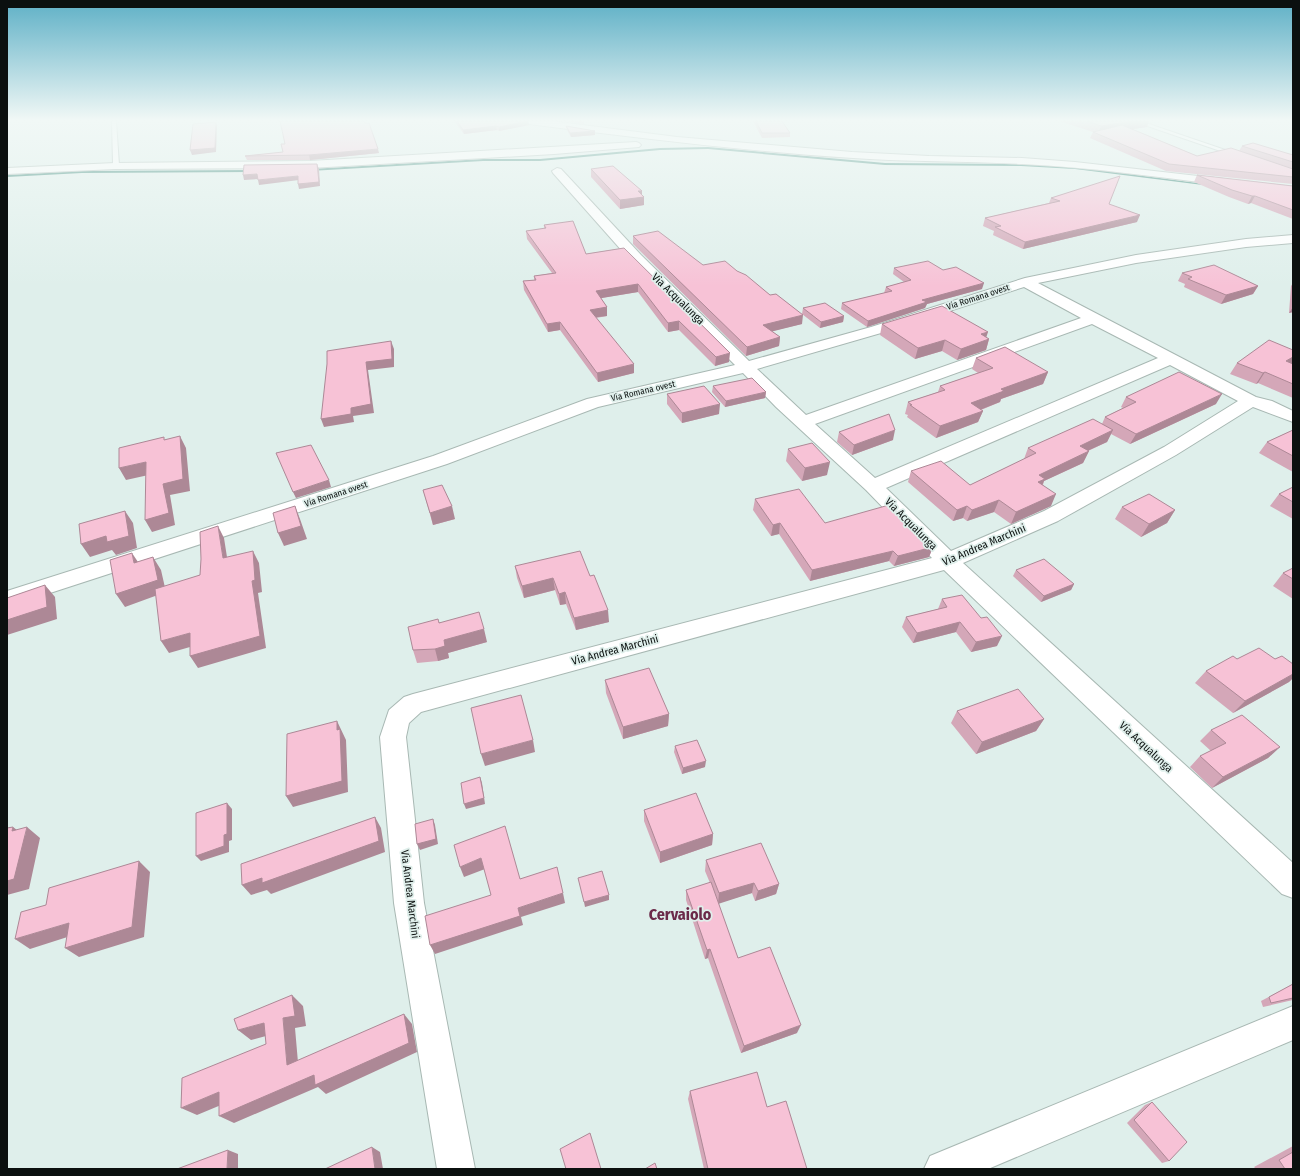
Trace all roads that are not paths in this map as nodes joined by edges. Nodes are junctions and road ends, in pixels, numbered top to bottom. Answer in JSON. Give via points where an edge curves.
{"nodes":[{"id":1,"x":561,"y":176,"type":"edge"},
{"id":2,"x":1170,"y":176,"type":"edge"},
{"id":3,"x":1231,"y":183,"type":"edge"},
{"id":4,"x":1293,"y":239,"type":"edge"},
{"id":5,"x":1025,"y":282,"type":"junction"},
{"id":6,"x":1094,"y":318,"type":"junction"},
{"id":7,"x":1170,"y":358,"type":"junction"},
{"id":8,"x":747,"y":367,"type":"junction"},
{"id":9,"x":1250,"y":401,"type":"junction"},
{"id":10,"x":1293,"y":417,"type":"edge"},
{"id":11,"x":804,"y":422,"type":"junction"},
{"id":12,"x":873,"y":486,"type":"junction"},
{"id":13,"x":948,"y":561,"type":"junction"},
{"id":14,"x":7,"y":599,"type":"edge"},
{"id":15,"x":1293,"y":883,"type":"edge"},
{"id":16,"x":1293,"y":1023,"type":"edge"},
{"id":17,"x":456,"y":1169,"type":"edge"},
{"id":18,"x":943,"y":1169,"type":"edge"}],
"edges":[{"from":1,"to":8,"type":"street","name":"Via Acqualunga","via":[[636,258]]},
{"from":2,"to":3,"type":"street"},
{"from":4,"to":5,"type":"street","name":"Via Romana ovest","via":[[1136,259]]},
{"from":5,"to":6,"type":"street"},
{"from":5,"to":8,"type":"street","name":"Via Romana ovest","via":[[876,330]]},
{"from":6,"to":7,"type":"street"},
{"from":6,"to":11,"type":"street"},
{"from":7,"to":9,"type":"street"},
{"from":7,"to":12,"type":"street"},
{"from":8,"to":11,"type":"street","name":"Via Acqualunga"},
{"from":8,"to":14,"type":"street","name":"Via Romana ovest","via":[[593,403],[440,460]]},
{"from":9,"to":10,"type":"street"},
{"from":9,"to":13,"type":"street","name":"Via Andrea Marchini","via":[[1170,451],[1051,516]]},
{"from":11,"to":12,"type":"street","name":"Via Acqualunga"},
{"from":12,"to":13,"type":"street","name":"Via Acqualunga"},
{"from":13,"to":15,"type":"street","name":"Via Acqualunga"},
{"from":13,"to":17,"type":"street","name":"Via Andrea Marchini","via":[[413,704],[398,718],[393,737],[410,903]]},
{"from":16,"to":18,"type":"street"}]}
